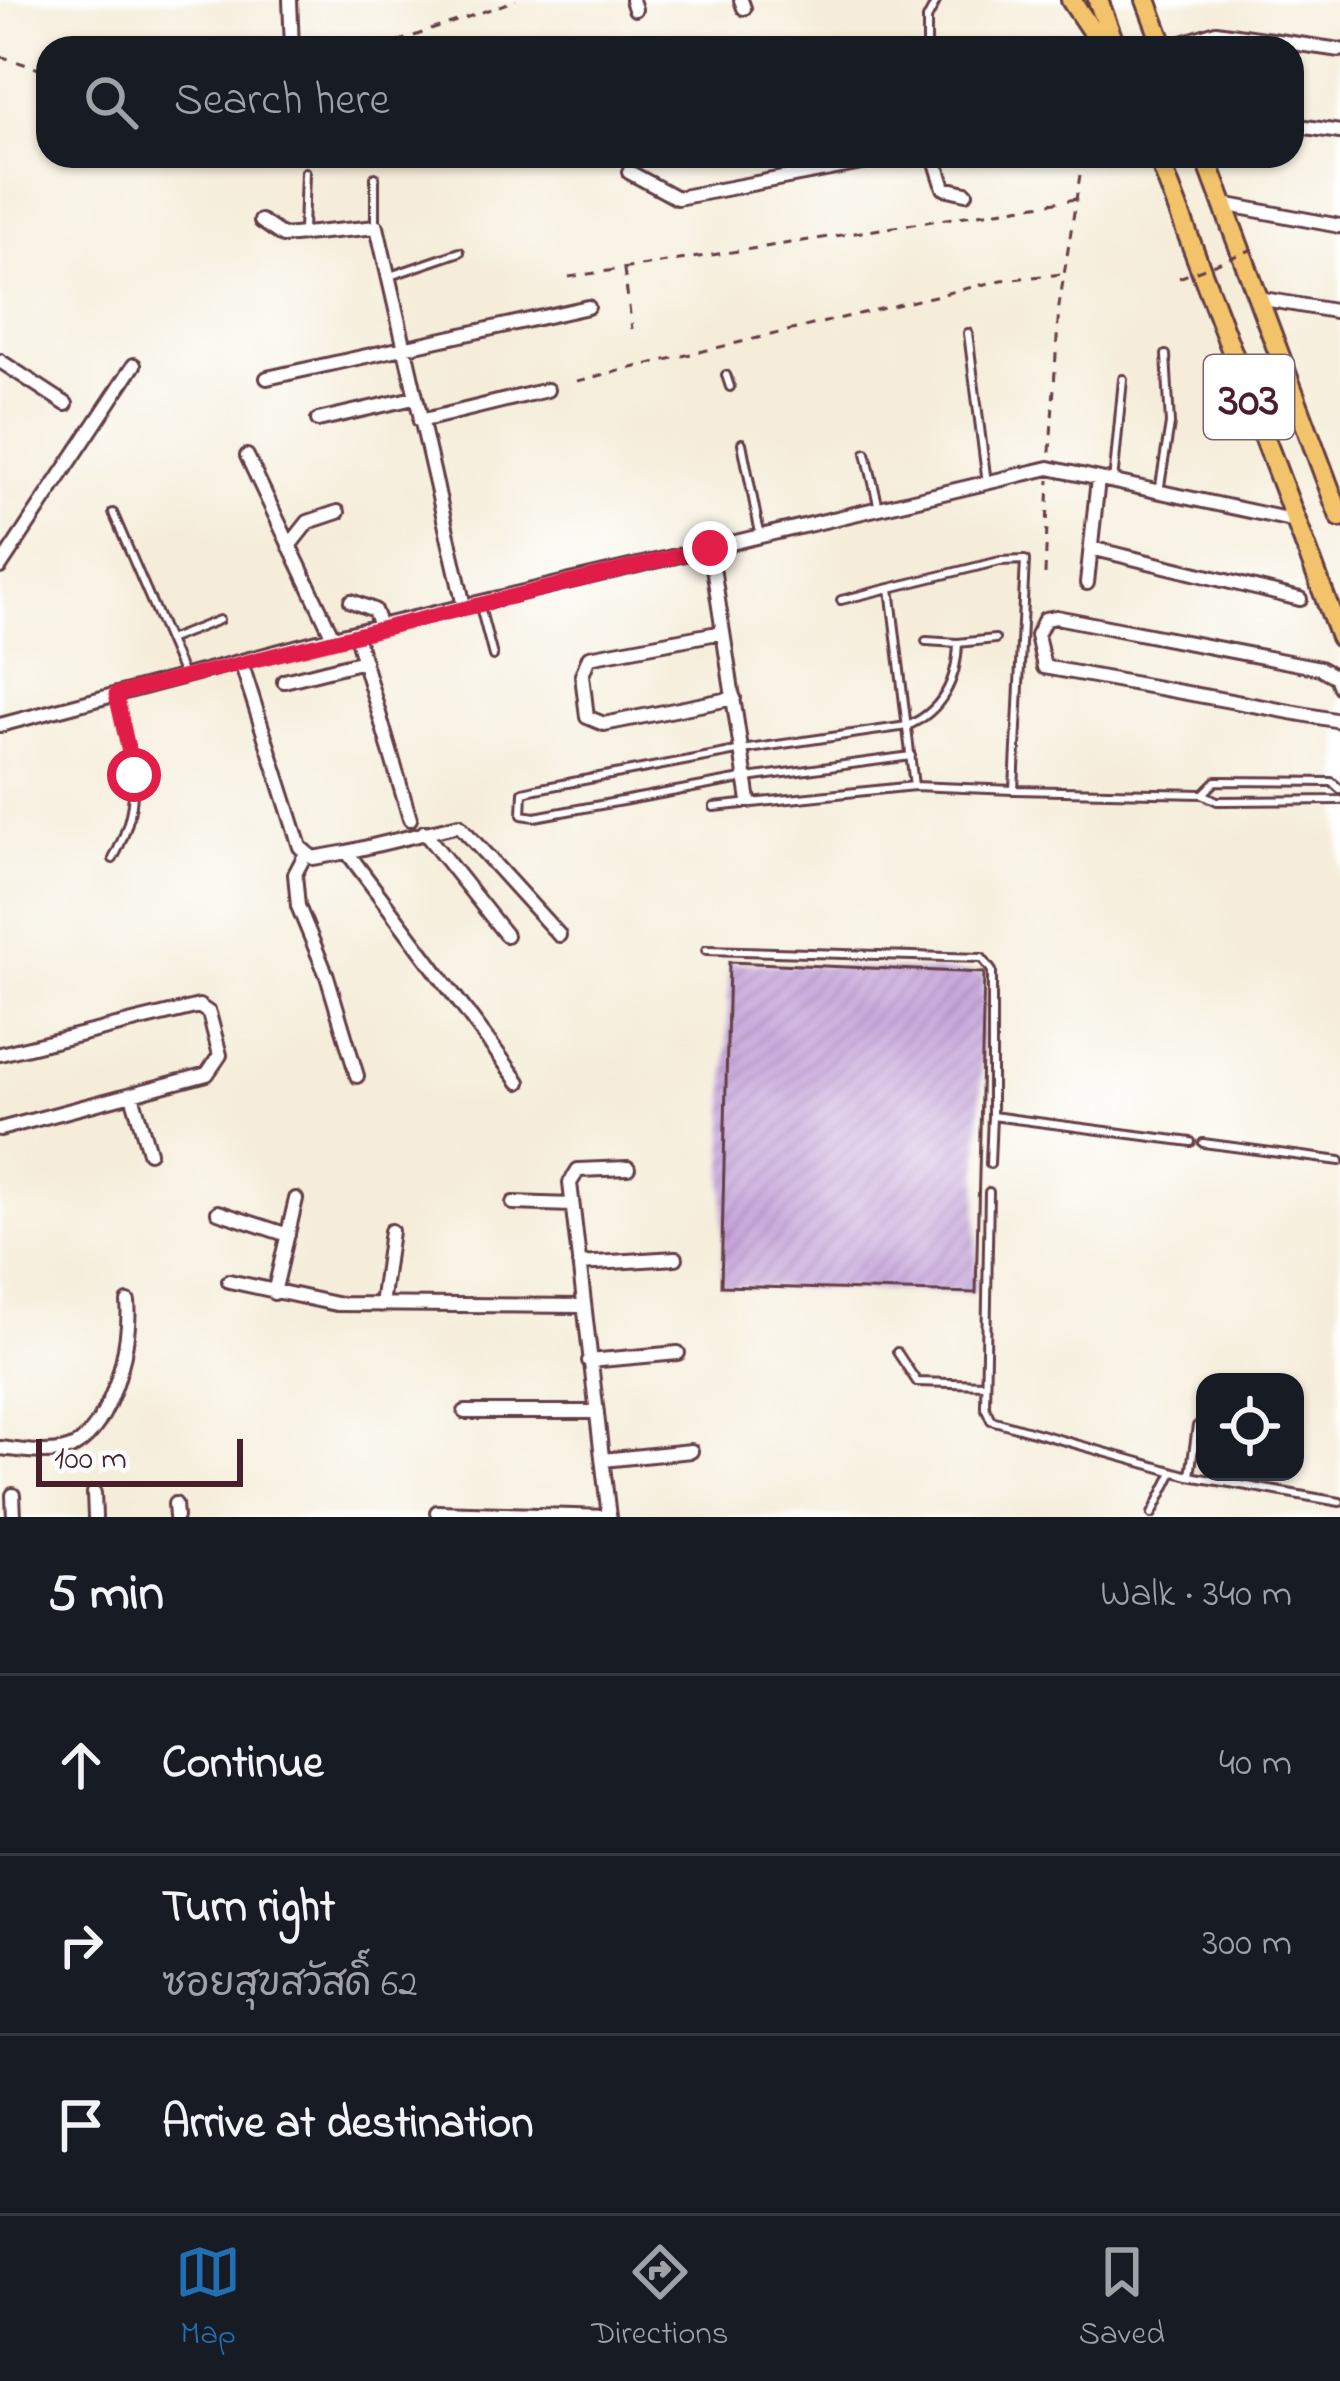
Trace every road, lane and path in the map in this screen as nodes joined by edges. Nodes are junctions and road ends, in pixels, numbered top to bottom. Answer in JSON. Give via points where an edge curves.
{"nodes":[{"id":1,"x":290,"y":0,"type":"edge"},
{"id":2,"x":516,"y":0,"type":"edge"},
{"id":3,"x":938,"y":0,"type":"edge"},
{"id":4,"x":1071,"y":0,"type":"edge"},
{"id":5,"x":1098,"y":0,"type":"edge"},
{"id":6,"x":1146,"y":0,"type":"edge"},
{"id":7,"x":292,"y":36,"type":"edge"},
{"id":8,"x":414,"y":36,"type":"edge"},
{"id":9,"x":927,"y":36,"type":"edge"},
{"id":10,"x":1095,"y":36,"type":"edge"},
{"id":11,"x":1112,"y":36,"type":"edge"},
{"id":12,"x":1160,"y":36,"type":"edge"},
{"id":13,"x":1203,"y":36,"type":"edge"},
{"id":14,"x":1244,"y":36,"type":"edge"},
{"id":15,"x":1304,"y":45,"type":"edge"},
{"id":16,"x":1340,"y":50,"type":"edge"},
{"id":17,"x":0,"y":56,"type":"edge"},
{"id":18,"x":36,"y":68,"type":"edge"},
{"id":19,"x":1304,"y":127,"type":"edge"},
{"id":20,"x":1340,"y":132,"type":"edge"},
{"id":21,"x":835,"y":168,"type":"edge"},
{"id":22,"x":938,"y":168,"type":"edge"},
{"id":23,"x":1081,"y":168,"type":"edge"},
{"id":24,"x":1163,"y":168,"type":"edge"},
{"id":25,"x":1209,"y":168,"type":"edge"},
{"id":26,"x":305,"y":172,"type":"dead end"},
{"id":27,"x":629,"y":172,"type":"dead end"},
{"id":28,"x":375,"y":177,"type":"dead end"},
{"id":29,"x":966,"y":193,"type":"dead end"},
{"id":30,"x":1076,"y":199,"type":"junction"},
{"id":31,"x":1223,"y":204,"type":"junction"},
{"id":32,"x":261,"y":221,"type":"dead end"},
{"id":33,"x":375,"y":226,"type":"junction"},
{"id":34,"x":1340,"y":226,"type":"edge"},
{"id":35,"x":302,"y":235,"type":"junction"},
{"id":36,"x":1253,"y":249,"type":"dead end"},
{"id":37,"x":460,"y":252,"type":"dead end"},
{"id":38,"x":623,"y":268,"type":"junction"},
{"id":39,"x":1063,"y":274,"type":"junction"},
{"id":40,"x":386,"y":277,"type":"junction"},
{"id":41,"x":569,"y":277,"type":"dead end"},
{"id":42,"x":1179,"y":278,"type":"dead end"},
{"id":43,"x":1258,"y":298,"type":"junction"},
{"id":44,"x":588,"y":307,"type":"dead end"},
{"id":45,"x":1340,"y":312,"type":"edge"},
{"id":46,"x":632,"y":329,"type":"dead end"},
{"id":47,"x":968,"y":333,"type":"dead end"},
{"id":48,"x":401,"y":346,"type":"junction"},
{"id":49,"x":1166,"y":355,"type":"dead end"},
{"id":50,"x":0,"y":361,"type":"edge"},
{"id":51,"x":134,"y":364,"type":"dead end"},
{"id":52,"x":726,"y":375,"type":"dead end"},
{"id":53,"x":266,"y":378,"type":"dead end"},
{"id":54,"x":1123,"y":379,"type":"dead end"},
{"id":55,"x":578,"y":381,"type":"dead end"},
{"id":56,"x":730,"y":387,"type":"dead end"},
{"id":57,"x":547,"y":390,"type":"dead end"},
{"id":58,"x":414,"y":398,"type":"junction"},
{"id":59,"x":66,"y":404,"type":"dead end"},
{"id":60,"x":318,"y":420,"type":"dead end"},
{"id":61,"x":420,"y":421,"type":"junction"},
{"id":62,"x":742,"y":443,"type":"dead end"},
{"id":63,"x":866,"y":453,"type":"dead end"},
{"id":64,"x":247,"y":456,"type":"dead end"},
{"id":65,"x":1049,"y":468,"type":"junction"},
{"id":66,"x":1098,"y":479,"type":"junction"},
{"id":67,"x":987,"y":483,"type":"junction"},
{"id":68,"x":1113,"y":483,"type":"junction"},
{"id":69,"x":1159,"y":492,"type":"junction"},
{"id":70,"x":879,"y":508,"type":"junction"},
{"id":71,"x":338,"y":512,"type":"dead end"},
{"id":72,"x":113,"y":513,"type":"dead end"},
{"id":73,"x":1340,"y":517,"type":"edge"},
{"id":74,"x":1296,"y":521,"type":"junction"},
{"id":75,"x":760,"y":536,"type":"junction"},
{"id":76,"x":289,"y":546,"type":"junction"},
{"id":77,"x":710,"y":548,"type":"junction"},
{"id":78,"x":1091,"y":548,"type":"junction"},
{"id":79,"x":0,"y":567,"type":"edge"},
{"id":80,"x":1045,"y":574,"type":"dead end"},
{"id":81,"x":1087,"y":583,"type":"dead end"},
{"id":82,"x":890,"y":588,"type":"junction"},
{"id":83,"x":1300,"y":599,"type":"dead end"},
{"id":84,"x":841,"y":600,"type":"dead end"},
{"id":85,"x":351,"y":601,"type":"dead end"},
{"id":86,"x":479,"y":602,"type":"junction"},
{"id":87,"x":464,"y":606,"type":"junction"},
{"id":88,"x":219,"y":620,"type":"dead end"},
{"id":89,"x":380,"y":626,"type":"junction"},
{"id":90,"x":356,"y":632,"type":"junction"},
{"id":91,"x":723,"y":632,"type":"junction"},
{"id":92,"x":333,"y":638,"type":"junction"},
{"id":93,"x":1340,"y":638,"type":"edge"},
{"id":94,"x":994,"y":639,"type":"dead end"},
{"id":95,"x":168,"y":640,"type":"junction"},
{"id":96,"x":926,"y":641,"type":"dead end"},
{"id":97,"x":958,"y":643,"type":"junction"},
{"id":98,"x":493,"y":656,"type":"dead end"},
{"id":99,"x":364,"y":661,"type":"junction"},
{"id":100,"x":241,"y":662,"type":"junction"},
{"id":101,"x":184,"y":677,"type":"junction"},
{"id":102,"x":284,"y":681,"type":"dead end"},
{"id":103,"x":1340,"y":687,"type":"edge"},
{"id":104,"x":116,"y":694,"type":"junction"},
{"id":105,"x":734,"y":698,"type":"junction"},
{"id":106,"x":1340,"y":721,"type":"edge"},
{"id":107,"x":0,"y":725,"type":"edge"},
{"id":108,"x":907,"y":726,"type":"junction"},
{"id":109,"x":742,"y":750,"type":"junction"},
{"id":110,"x":911,"y":756,"type":"junction"},
{"id":111,"x":746,"y":778,"type":"junction"},
{"id":112,"x":914,"y":786,"type":"junction"},
{"id":113,"x":1340,"y":788,"type":"edge"},
{"id":114,"x":1014,"y":790,"type":"junction"},
{"id":115,"x":1203,"y":794,"type":"junction"},
{"id":116,"x":1340,"y":800,"type":"edge"},
{"id":117,"x":749,"y":801,"type":"junction"},
{"id":118,"x":714,"y":807,"type":"dead end"},
{"id":119,"x":410,"y":819,"type":"dead end"},
{"id":120,"x":424,"y":832,"type":"junction"},
{"id":121,"x":347,"y":852,"type":"junction"},
{"id":122,"x":305,"y":855,"type":"junction"},
{"id":123,"x":113,"y":859,"type":"dead end"},
{"id":124,"x":506,"y":935,"type":"dead end"},
{"id":125,"x":559,"y":935,"type":"dead end"},
{"id":126,"x":706,"y":950,"type":"dead end"},
{"id":127,"x":0,"y":1054,"type":"edge"},
{"id":128,"x":357,"y":1076,"type":"dead end"},
{"id":129,"x":519,"y":1082,"type":"dead end"},
{"id":130,"x":132,"y":1095,"type":"junction"},
{"id":131,"x":992,"y":1116,"type":"junction"},
{"id":132,"x":0,"y":1129,"type":"edge"},
{"id":133,"x":1190,"y":1142,"type":"dead end"},
{"id":134,"x":1203,"y":1143,"type":"dead end"},
{"id":135,"x":149,"y":1152,"type":"dead end"},
{"id":136,"x":1340,"y":1161,"type":"edge"},
{"id":137,"x":990,"y":1164,"type":"dead end"},
{"id":138,"x":628,"y":1168,"type":"dead end"},
{"id":139,"x":988,"y":1192,"type":"dead end"},
{"id":140,"x":296,"y":1199,"type":"dead end"},
{"id":141,"x":513,"y":1204,"type":"dead end"},
{"id":142,"x":572,"y":1205,"type":"junction"},
{"id":143,"x":218,"y":1212,"type":"dead end"},
{"id":144,"x":392,"y":1232,"type":"dead end"},
{"id":145,"x":288,"y":1234,"type":"junction"},
{"id":146,"x":676,"y":1258,"type":"dead end"},
{"id":147,"x":579,"y":1264,"type":"junction"},
{"id":148,"x":229,"y":1281,"type":"dead end"},
{"id":149,"x":274,"y":1293,"type":"junction"},
{"id":150,"x":128,"y":1302,"type":"dead end"},
{"id":151,"x":381,"y":1305,"type":"junction"},
{"id":152,"x":584,"y":1306,"type":"junction"},
{"id":153,"x":897,"y":1352,"type":"dead end"},
{"id":154,"x":678,"y":1353,"type":"dead end"},
{"id":155,"x":590,"y":1361,"type":"junction"},
{"id":156,"x":986,"y":1384,"type":"junction"},
{"id":157,"x":465,"y":1412,"type":"dead end"},
{"id":158,"x":597,"y":1412,"type":"junction"},
{"id":159,"x":1196,"y":1433,"type":"edge"},
{"id":160,"x":0,"y":1448,"type":"edge"},
{"id":161,"x":691,"y":1451,"type":"dead end"},
{"id":162,"x":603,"y":1460,"type":"junction"},
{"id":163,"x":1173,"y":1472,"type":"junction"},
{"id":164,"x":1190,"y":1476,"type":"junction"},
{"id":165,"x":94,"y":1493,"type":"dead end"},
{"id":166,"x":13,"y":1495,"type":"dead end"},
{"id":167,"x":1340,"y":1502,"type":"edge"},
{"id":168,"x":437,"y":1511,"type":"dead end"},
{"id":169,"x":1152,"y":1514,"type":"dead end"},
{"id":170,"x":14,"y":1517,"type":"edge"},
{"id":171,"x":94,"y":1517,"type":"edge"},
{"id":172,"x":609,"y":1517,"type":"edge"}],
"edges":[{"from":1,"to":7,"type":"street"},
{"from":2,"to":8,"type":"path"},
{"from":3,"to":9,"type":"lane"},
{"from":4,"to":10,"type":"main road"},
{"from":5,"to":11,"type":"main road"},
{"from":6,"to":12,"type":"main road"},
{"from":13,"to":14,"type":"street"},
{"from":15,"to":16,"type":"street"},
{"from":17,"to":18,"type":"path"},
{"from":19,"to":20,"type":"street"},
{"from":21,"to":27,"type":"street","via":[[677,198]]},
{"from":22,"to":29,"type":"street","via":[[944,188]]},
{"from":23,"to":30,"type":"path"},
{"from":24,"to":74,"type":"main road","number":"303"},
{"from":25,"to":31,"type":"main road","number":"303"},
{"from":26,"to":35,"type":"lane"},
{"from":28,"to":33,"type":"lane"},
{"from":30,"to":38,"type":"path"},
{"from":30,"to":39,"type":"path"},
{"from":31,"to":34,"type":"street"},
{"from":31,"to":43,"type":"main road","number":"303"},
{"from":32,"to":35,"type":"street","via":[[277,233]]},
{"from":33,"to":35,"type":"street"},
{"from":33,"to":40,"type":"street"},
{"from":36,"to":42,"type":"path","bridge":true},
{"from":37,"to":40,"type":"lane"},
{"from":38,"to":41,"type":"path"},
{"from":38,"to":46,"type":"path"},
{"from":39,"to":55,"type":"path","via":[[981,285]]},
{"from":39,"to":65,"type":"path"},
{"from":40,"to":48,"type":"street"},
{"from":43,"to":45,"type":"street"},
{"from":43,"to":73,"type":"main road","number":"303"},
{"from":44,"to":48,"type":"street"},
{"from":47,"to":67,"type":"lane"},
{"from":48,"to":53,"type":"street"},
{"from":48,"to":58,"type":"street"},
{"from":49,"to":69,"type":"lane","via":[[1170,424]]},
{"from":50,"to":59,"type":"street"},
{"from":51,"to":79,"type":"street"},
{"from":52,"to":56,"type":"lane"},
{"from":54,"to":68,"type":"lane"},
{"from":57,"to":61,"type":"street"},
{"from":58,"to":60,"type":"street"},
{"from":58,"to":61,"type":"street"},
{"from":61,"to":87,"type":"street"},
{"from":62,"to":75,"type":"lane"},
{"from":63,"to":70,"type":"lane"},
{"from":64,"to":76,"type":"street"},
{"from":65,"to":66,"type":"street"},
{"from":65,"to":67,"type":"street"},
{"from":65,"to":80,"type":"path"},
{"from":66,"to":68,"type":"street"},
{"from":66,"to":78,"type":"street"},
{"from":67,"to":70,"type":"street"},
{"from":68,"to":69,"type":"street"},
{"from":69,"to":74,"type":"street"},
{"from":70,"to":75,"type":"street"},
{"from":71,"to":76,"type":"street","via":[[308,522]]},
{"from":72,"to":95,"type":"lane"},
{"from":74,"to":93,"type":"main road","number":"303"},
{"from":75,"to":77,"type":"street"},
{"from":76,"to":92,"type":"street"},
{"from":77,"to":86,"type":"street"},
{"from":77,"to":91,"type":"street"},
{"from":78,"to":81,"type":"street"},
{"from":78,"to":83,"type":"street"},
{"from":82,"to":84,"type":"lane"},
{"from":82,"to":108,"type":"lane"},
{"from":82,"to":114,"type":"lane","via":[[1025,560]]},
{"from":85,"to":89,"type":"street","via":[[374,610]]},
{"from":86,"to":87,"type":"street"},
{"from":86,"to":98,"type":"lane"},
{"from":87,"to":89,"type":"street"},
{"from":88,"to":95,"type":"lane"},
{"from":89,"to":90,"type":"street"},
{"from":90,"to":92,"type":"street"},
{"from":90,"to":99,"type":"street"},
{"from":91,"to":105,"type":"street"},
{"from":91,"to":105,"type":"street","via":[[590,657],[582,675],[587,717],[604,724]]},
{"from":92,"to":100,"type":"street"},
{"from":94,"to":97,"type":"lane"},
{"from":95,"to":101,"type":"lane"},
{"from":96,"to":97,"type":"lane"},
{"from":97,"to":108,"type":"lane","via":[[957,678],[925,718]]},
{"from":99,"to":102,"type":"street"},
{"from":99,"to":119,"type":"street"},
{"from":100,"to":101,"type":"street"},
{"from":100,"to":122,"type":"street"},
{"from":101,"to":104,"type":"street"},
{"from":103,"to":106,"type":"street","via":[[1320,668],[1056,617],[1045,619],[1037,635],[1044,667]]},
{"from":104,"to":107,"type":"street"},
{"from":104,"to":123,"type":"lane","via":[[137,792]]},
{"from":105,"to":109,"type":"street"},
{"from":108,"to":109,"type":"lane"},
{"from":108,"to":110,"type":"lane"},
{"from":109,"to":111,"type":"street"},
{"from":109,"to":111,"type":"lane","via":[[528,790],[520,804],[522,814],[536,817]]},
{"from":110,"to":111,"type":"lane"},
{"from":110,"to":112,"type":"lane"},
{"from":111,"to":117,"type":"street"},
{"from":112,"to":114,"type":"lane"},
{"from":112,"to":117,"type":"lane"},
{"from":113,"to":115,"type":"lane","via":[[1216,781]]},
{"from":114,"to":115,"type":"lane"},
{"from":115,"to":116,"type":"lane","via":[[1217,801]]},
{"from":117,"to":118,"type":"lane"},
{"from":120,"to":121,"type":"street"},
{"from":120,"to":124,"type":"street"},
{"from":120,"to":125,"type":"street","via":[[459,825]]},
{"from":121,"to":122,"type":"street"},
{"from":121,"to":129,"type":"street"},
{"from":122,"to":128,"type":"street","via":[[295,874],[298,906]]},
{"from":126,"to":131,"type":"lane","via":[[990,962]]},
{"from":127,"to":130,"type":"street","via":[[181,1006],[209,1013],[216,1066]]},
{"from":130,"to":132,"type":"street"},
{"from":130,"to":135,"type":"street"},
{"from":131,"to":133,"type":"lane"},
{"from":131,"to":137,"type":"lane"},
{"from":134,"to":136,"type":"lane"},
{"from":138,"to":142,"type":"street","via":[[578,1170]]},
{"from":139,"to":156,"type":"lane"},
{"from":140,"to":145,"type":"street"},
{"from":141,"to":142,"type":"street"},
{"from":142,"to":147,"type":"street"},
{"from":143,"to":145,"type":"street"},
{"from":144,"to":151,"type":"street"},
{"from":145,"to":149,"type":"street"},
{"from":146,"to":147,"type":"street"},
{"from":147,"to":152,"type":"street"},
{"from":148,"to":149,"type":"street"},
{"from":149,"to":151,"type":"street"},
{"from":150,"to":160,"type":"street","via":[[124,1366],[82,1440],[64,1450]]},
{"from":151,"to":152,"type":"street"},
{"from":152,"to":155,"type":"street"},
{"from":153,"to":156,"type":"lane","via":[[917,1382]]},
{"from":154,"to":155,"type":"street"},
{"from":155,"to":158,"type":"street"},
{"from":156,"to":163,"type":"lane","via":[[991,1420]]},
{"from":157,"to":158,"type":"street"},
{"from":158,"to":162,"type":"street"},
{"from":159,"to":164,"type":"lane"},
{"from":161,"to":162,"type":"street"},
{"from":162,"to":172,"type":"street"},
{"from":163,"to":164,"type":"lane"},
{"from":163,"to":169,"type":"lane"},
{"from":164,"to":167,"type":"lane"},
{"from":165,"to":171,"type":"street"},
{"from":166,"to":170,"type":"street"},
{"from":168,"to":172,"type":"street"}]}
